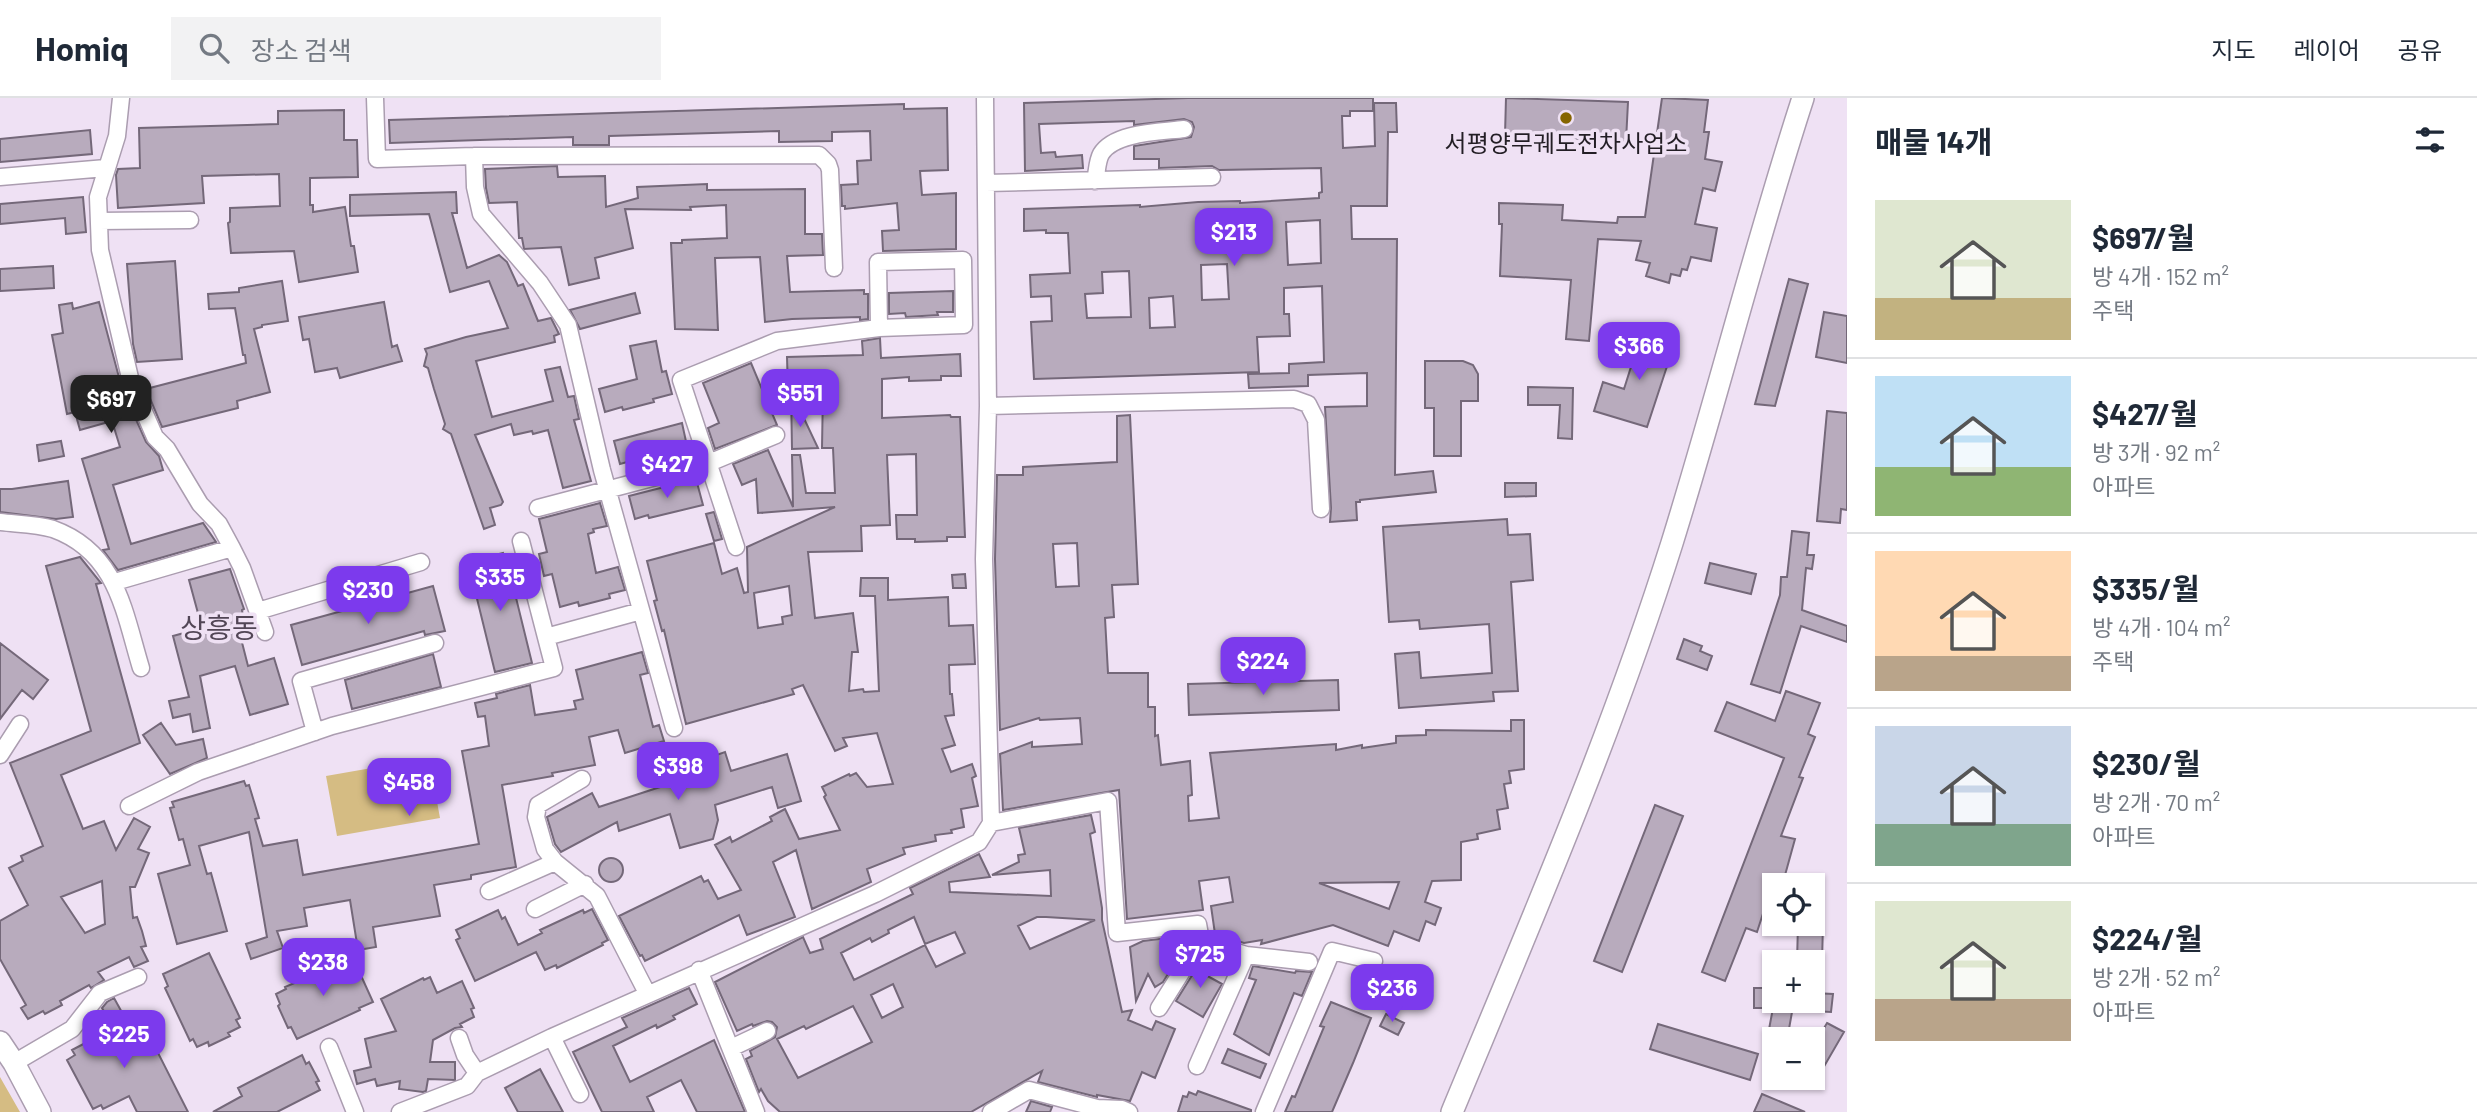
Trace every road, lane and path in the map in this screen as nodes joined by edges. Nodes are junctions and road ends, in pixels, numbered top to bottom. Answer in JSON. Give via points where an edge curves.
{"nodes":[{"id":1,"x":121,"y":98,"type":"edge"},
{"id":2,"x":375,"y":98,"type":"edge"},
{"id":3,"x":985,"y":98,"type":"edge"},
{"id":4,"x":1803,"y":98,"type":"edge"},
{"id":5,"x":1184,"y":129,"type":"dead end"},
{"id":6,"x":474,"y":156,"type":"junction"},
{"id":7,"x":106,"y":168,"type":"junction"},
{"id":8,"x":0,"y":177,"type":"edge"},
{"id":9,"x":1212,"y":177,"type":"dead end"},
{"id":10,"x":1095,"y":181,"type":"junction"},
{"id":11,"x":986,"y":183,"type":"junction"},
{"id":12,"x":190,"y":220,"type":"dead end"},
{"id":13,"x":99,"y":221,"type":"junction"},
{"id":14,"x":834,"y":268,"type":"dead end"},
{"id":15,"x":879,"y":328,"type":"junction"},
{"id":16,"x":988,"y":406,"type":"junction"},
{"id":17,"x":776,"y":435,"type":"dead end"},
{"id":18,"x":709,"y":463,"type":"junction"},
{"id":19,"x":607,"y":490,"type":"junction"},
{"id":20,"x":538,"y":508,"type":"dead end"},
{"id":21,"x":1321,"y":509,"type":"dead end"},
{"id":22,"x":0,"y":522,"type":"edge"},
{"id":23,"x":521,"y":541,"type":"dead end"},
{"id":24,"x":736,"y":547,"type":"dead end"},
{"id":25,"x":232,"y":548,"type":"junction"},
{"id":26,"x":421,"y":562,"type":"dead end"},
{"id":27,"x":115,"y":582,"type":"junction"},
{"id":28,"x":258,"y":611,"type":"junction"},
{"id":29,"x":641,"y":611,"type":"junction"},
{"id":30,"x":265,"y":632,"type":"dead end"},
{"id":31,"x":546,"y":637,"type":"junction"},
{"id":32,"x":435,"y":643,"type":"dead end"},
{"id":33,"x":141,"y":668,"type":"dead end"},
{"id":34,"x":20,"y":724,"type":"dead end"},
{"id":35,"x":674,"y":728,"type":"dead end"},
{"id":36,"x":315,"y":732,"type":"junction"},
{"id":37,"x":0,"y":755,"type":"edge"},
{"id":38,"x":582,"y":779,"type":"dead end"},
{"id":39,"x":130,"y":806,"type":"dead end"},
{"id":40,"x":991,"y":823,"type":"junction"},
{"id":41,"x":555,"y":862,"type":"junction"},
{"id":42,"x":585,"y":884,"type":"junction"},
{"id":43,"x":488,"y":891,"type":"dead end"},
{"id":44,"x":535,"y":909,"type":"dead end"},
{"id":45,"x":1201,"y":941,"type":"junction"},
{"id":46,"x":1247,"y":956,"type":"junction"},
{"id":47,"x":1374,"y":961,"type":"dead end"},
{"id":48,"x":1309,"y":962,"type":"dead end"},
{"id":49,"x":699,"y":970,"type":"junction"},
{"id":50,"x":138,"y":977,"type":"dead end"},
{"id":51,"x":647,"y":993,"type":"junction"},
{"id":52,"x":1159,"y":1008,"type":"dead end"},
{"id":53,"x":767,"y":1031,"type":"dead end"},
{"id":54,"x":552,"y":1037,"type":"junction"},
{"id":55,"x":459,"y":1038,"type":"dead end"},
{"id":56,"x":0,"y":1042,"type":"edge"},
{"id":57,"x":329,"y":1048,"type":"dead end"},
{"id":58,"x":731,"y":1048,"type":"junction"},
{"id":59,"x":14,"y":1063,"type":"junction"},
{"id":60,"x":1197,"y":1066,"type":"dead end"},
{"id":61,"x":477,"y":1073,"type":"junction"},
{"id":62,"x":580,"y":1094,"type":"dead end"},
{"id":63,"x":40,"y":1112,"type":"edge"},
{"id":64,"x":355,"y":1112,"type":"edge"},
{"id":65,"x":400,"y":1112,"type":"edge"},
{"id":66,"x":756,"y":1112,"type":"edge"},
{"id":67,"x":990,"y":1112,"type":"edge"},
{"id":68,"x":1129,"y":1112,"type":"edge"},
{"id":69,"x":1264,"y":1112,"type":"edge"},
{"id":70,"x":1452,"y":1112,"type":"edge"}],
"edges":[{"from":1,"to":7,"type":"street","via":[[117,136]]},
{"from":2,"to":6,"type":"street","via":[[377,159]]},
{"from":3,"to":11,"type":"street"},
{"from":4,"to":70,"type":"main road","via":[[1636,650],[1561,849]]},
{"from":5,"to":10,"type":"street","via":[[1113,142],[1101,154]]},
{"from":6,"to":14,"type":"street","via":[[819,155],[830,170]]},
{"from":6,"to":19,"type":"street","via":[[481,214],[540,283],[568,325]]},
{"from":7,"to":8,"type":"street"},
{"from":7,"to":13,"type":"street","via":[[98,197]]},
{"from":9,"to":10,"type":"street"},
{"from":10,"to":11,"type":"street"},
{"from":11,"to":16,"type":"street"},
{"from":12,"to":13,"type":"street"},
{"from":13,"to":25,"type":"street","via":[[100,250],[131,382],[147,422]]},
{"from":15,"to":15,"type":"street","via":[[964,326],[963,260],[878,262]]},
{"from":15,"to":18,"type":"street","via":[[777,341],[681,380]]},
{"from":16,"to":21,"type":"street","via":[[1294,400],[1308,404],[1316,420]]},
{"from":16,"to":40,"type":"street","via":[[984,559]]},
{"from":17,"to":18,"type":"street"},
{"from":18,"to":19,"type":"street"},
{"from":18,"to":24,"type":"street"},
{"from":19,"to":20,"type":"street"},
{"from":19,"to":29,"type":"street"},
{"from":22,"to":27,"type":"street","via":[[53,529],[91,550]]},
{"from":23,"to":31,"type":"street"},
{"from":25,"to":27,"type":"street"},
{"from":25,"to":28,"type":"street"},
{"from":26,"to":28,"type":"street"},
{"from":27,"to":33,"type":"street"},
{"from":28,"to":30,"type":"street"},
{"from":29,"to":31,"type":"street"},
{"from":29,"to":35,"type":"street"},
{"from":31,"to":36,"type":"street","via":[[554,668]]},
{"from":32,"to":36,"type":"street","via":[[301,681]]},
{"from":34,"to":37,"type":"street"},
{"from":36,"to":39,"type":"street","via":[[198,772]]},
{"from":38,"to":41,"type":"street","via":[[538,805],[536,817],[545,849]]},
{"from":40,"to":45,"type":"street","via":[[1108,801],[1117,933],[1198,924]]},
{"from":40,"to":49,"type":"street","via":[[979,842],[875,894]]},
{"from":41,"to":42,"type":"street"},
{"from":41,"to":43,"type":"street"},
{"from":42,"to":44,"type":"street"},
{"from":42,"to":51,"type":"street","via":[[597,896]]},
{"from":45,"to":46,"type":"street"},
{"from":45,"to":52,"type":"street"},
{"from":46,"to":48,"type":"street"},
{"from":46,"to":60,"type":"street"},
{"from":47,"to":69,"type":"street","via":[[1332,951]]},
{"from":49,"to":51,"type":"street"},
{"from":49,"to":58,"type":"street"},
{"from":50,"to":59,"type":"street","via":[[100,993],[72,1029]]},
{"from":51,"to":54,"type":"street"},
{"from":53,"to":58,"type":"street"},
{"from":54,"to":61,"type":"street"},
{"from":54,"to":62,"type":"street"},
{"from":55,"to":61,"type":"street"},
{"from":56,"to":59,"type":"main road"},
{"from":57,"to":64,"type":"street"},
{"from":58,"to":66,"type":"street"},
{"from":59,"to":63,"type":"main road"},
{"from":61,"to":65,"type":"street","via":[[467,1086]]},
{"from":67,"to":68,"type":"street","via":[[1029,1090]]}]}
